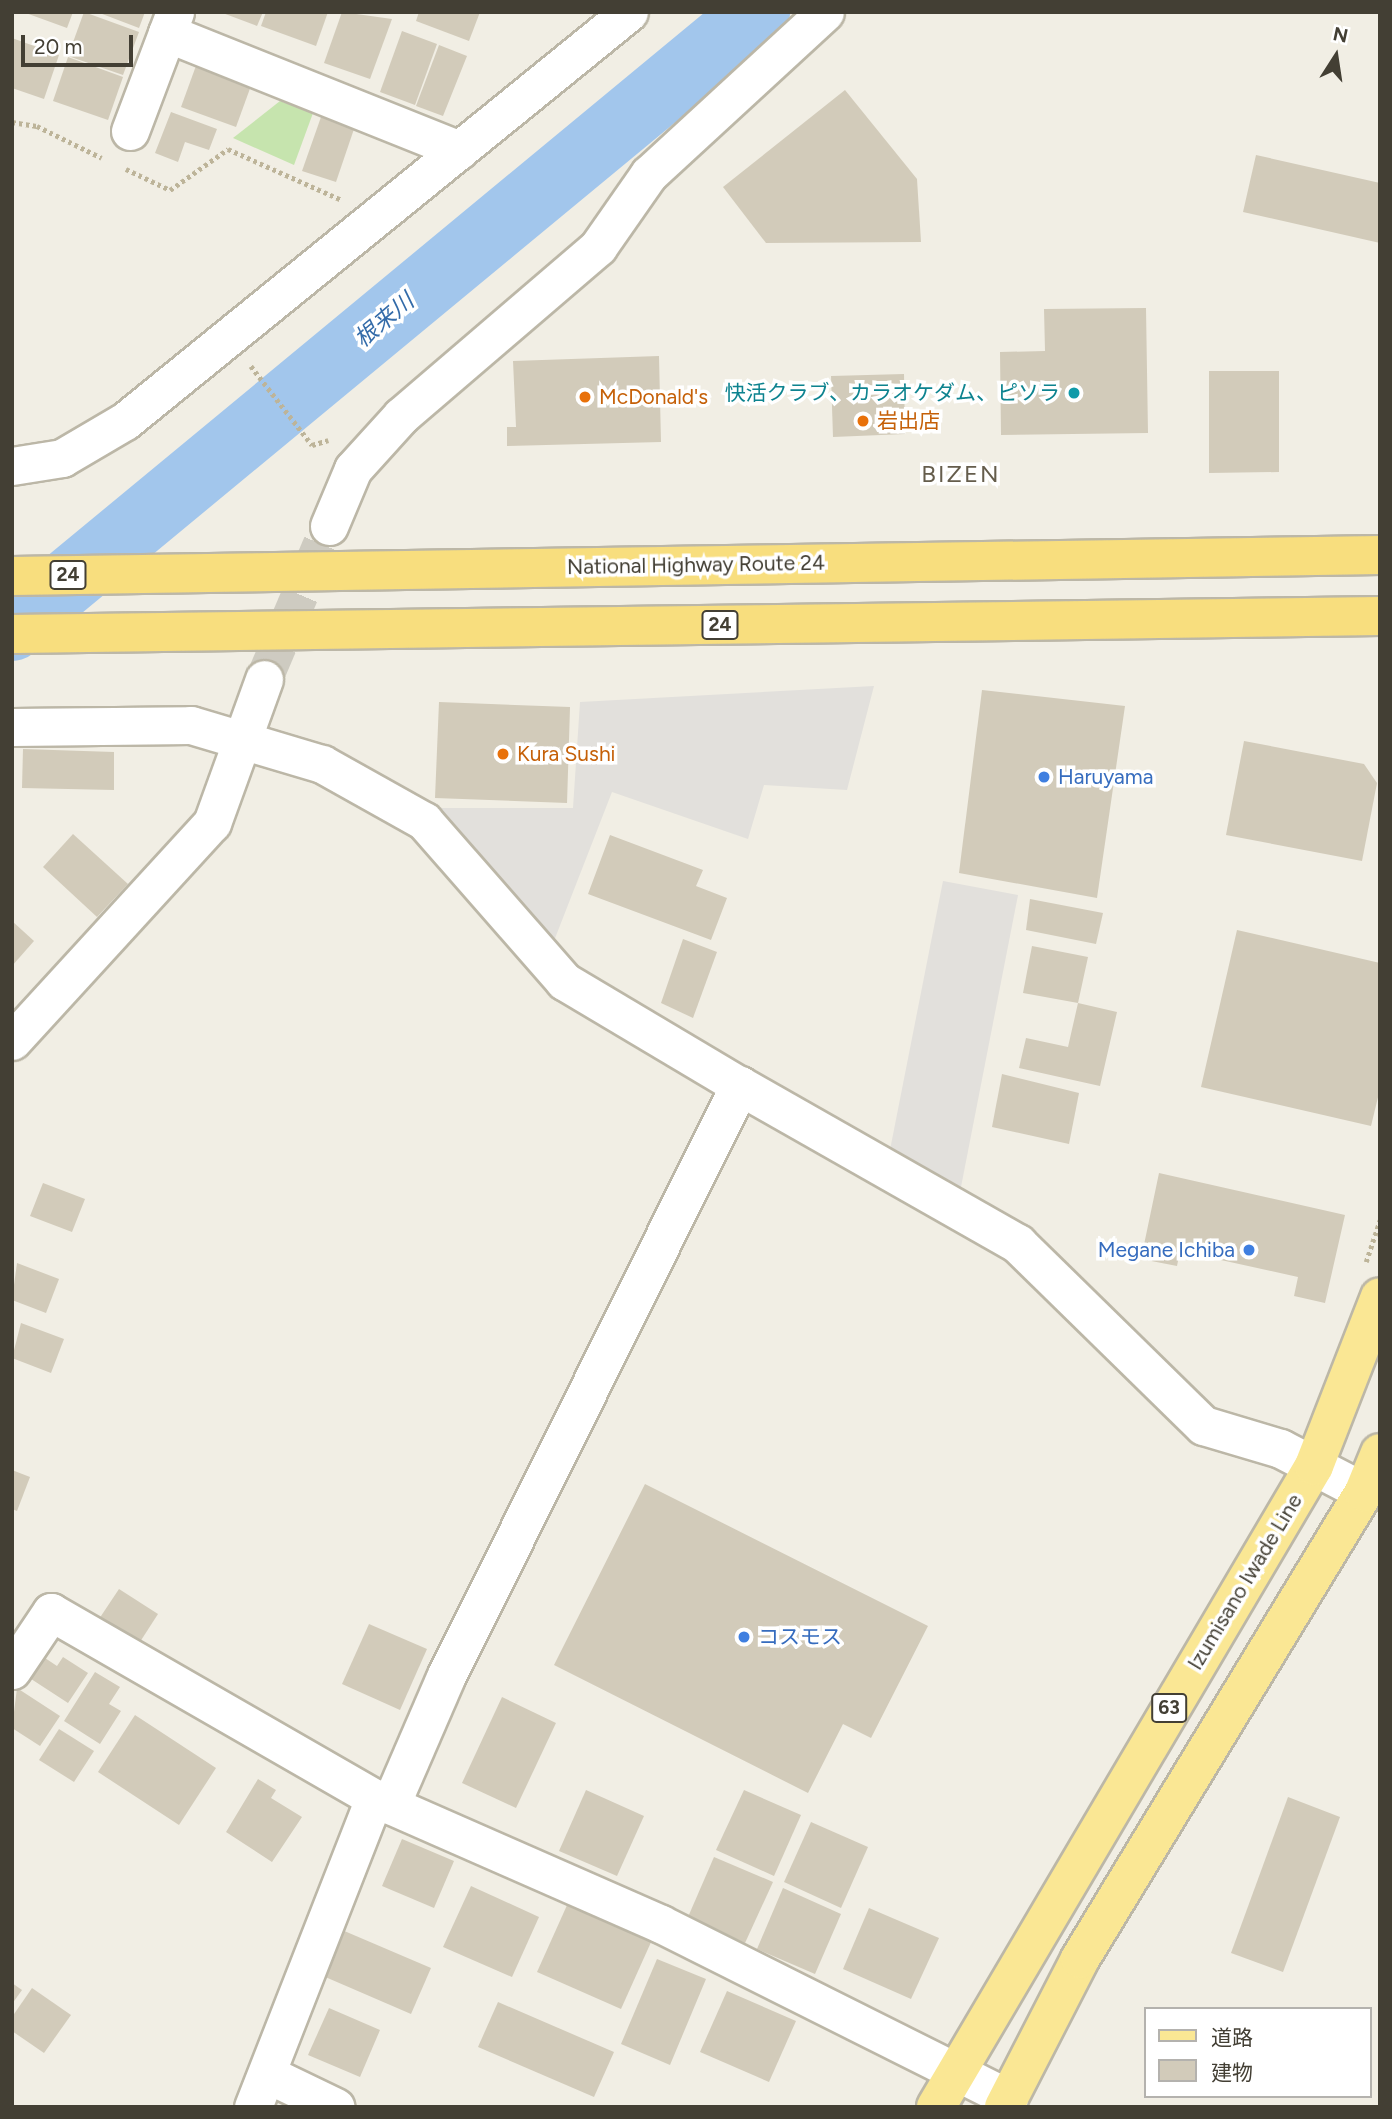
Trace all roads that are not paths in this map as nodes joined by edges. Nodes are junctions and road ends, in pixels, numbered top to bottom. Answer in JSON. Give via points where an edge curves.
{"nodes":[{"id":1,"x":629,"y":12,"type":"edge"},
{"id":2,"x":825,"y":12,"type":"edge"},
{"id":3,"x":171,"y":22,"type":"edge"},
{"id":4,"x":130,"y":131,"type":"dead end"},
{"id":5,"x":460,"y":149,"type":"junction"},
{"id":6,"x":12,"y":466,"type":"edge"},
{"id":7,"x":329,"y":526,"type":"tunnel mouth"},
{"id":8,"x":1380,"y":555,"type":"edge"},
{"id":9,"x":12,"y":576,"type":"edge"},
{"id":10,"x":1380,"y":617,"type":"edge"},
{"id":11,"x":12,"y":634,"type":"edge"},
{"id":12,"x":264,"y":679,"type":"tunnel mouth"},
{"id":13,"x":12,"y":727,"type":"edge"},
{"id":14,"x":240,"y":735,"type":"junction"},
{"id":15,"x":12,"y":1041,"type":"edge"},
{"id":16,"x":740,"y":1086,"type":"junction"},
{"id":17,"x":1380,"y":1297,"type":"edge"},
{"id":18,"x":1380,"y":1454,"type":"edge"},
{"id":19,"x":1314,"y":1466,"type":"junction"},
{"id":20,"x":1372,"y":1497,"type":"edge"},
{"id":21,"x":12,"y":1670,"type":"edge"},
{"id":22,"x":383,"y":1802,"type":"junction"},
{"id":23,"x":953,"y":2070,"type":"junction"},
{"id":24,"x":260,"y":2090,"type":"edge"},
{"id":25,"x":1006,"y":2102,"type":"edge"},
{"id":26,"x":336,"y":2107,"type":"edge"},
{"id":27,"x":936,"y":2107,"type":"edge"}],
"edges":[{"from":1,"to":5,"type":"street"},
{"from":2,"to":7,"type":"street","via":[[649,174],[598,247],[401,415],[354,469]]},
{"from":3,"to":4,"type":"street"},
{"from":3,"to":5,"type":"street"},
{"from":5,"to":6,"type":"street","via":[[125,421],[62,458]]},
{"from":8,"to":9,"type":"highway","name":"National Highway Route 24","number":"24"},
{"from":10,"to":11,"type":"highway","number":"24"},
{"from":12,"to":14,"type":"street"},
{"from":13,"to":14,"type":"street","via":[[191,725]]},
{"from":14,"to":15,"type":"street","via":[[212,822]]},
{"from":14,"to":16,"type":"street","via":[[323,764],[424,821],[564,981]]},
{"from":16,"to":19,"type":"street","via":[[1018,1244],[1204,1426]]},
{"from":16,"to":22,"type":"street"},
{"from":17,"to":19,"type":"main road","name":"Izumisano Iwade Line","number":"63"},
{"from":18,"to":20,"type":"main road","number":"63"},
{"from":19,"to":20,"type":"street"},
{"from":19,"to":23,"type":"main road","name":"Izumisano Iwade Line","number":"63"},
{"from":20,"to":25,"type":"main road","number":"63","via":[[1080,1959]]},
{"from":21,"to":22,"type":"street","via":[[51,1612]]},
{"from":22,"to":23,"type":"street","via":[[661,1924]]},
{"from":22,"to":24,"type":"street"},
{"from":23,"to":25,"type":"street"},
{"from":23,"to":27,"type":"main road","name":"Izumisano Iwade Line","number":"63"},
{"from":24,"to":26,"type":"street"}]}
